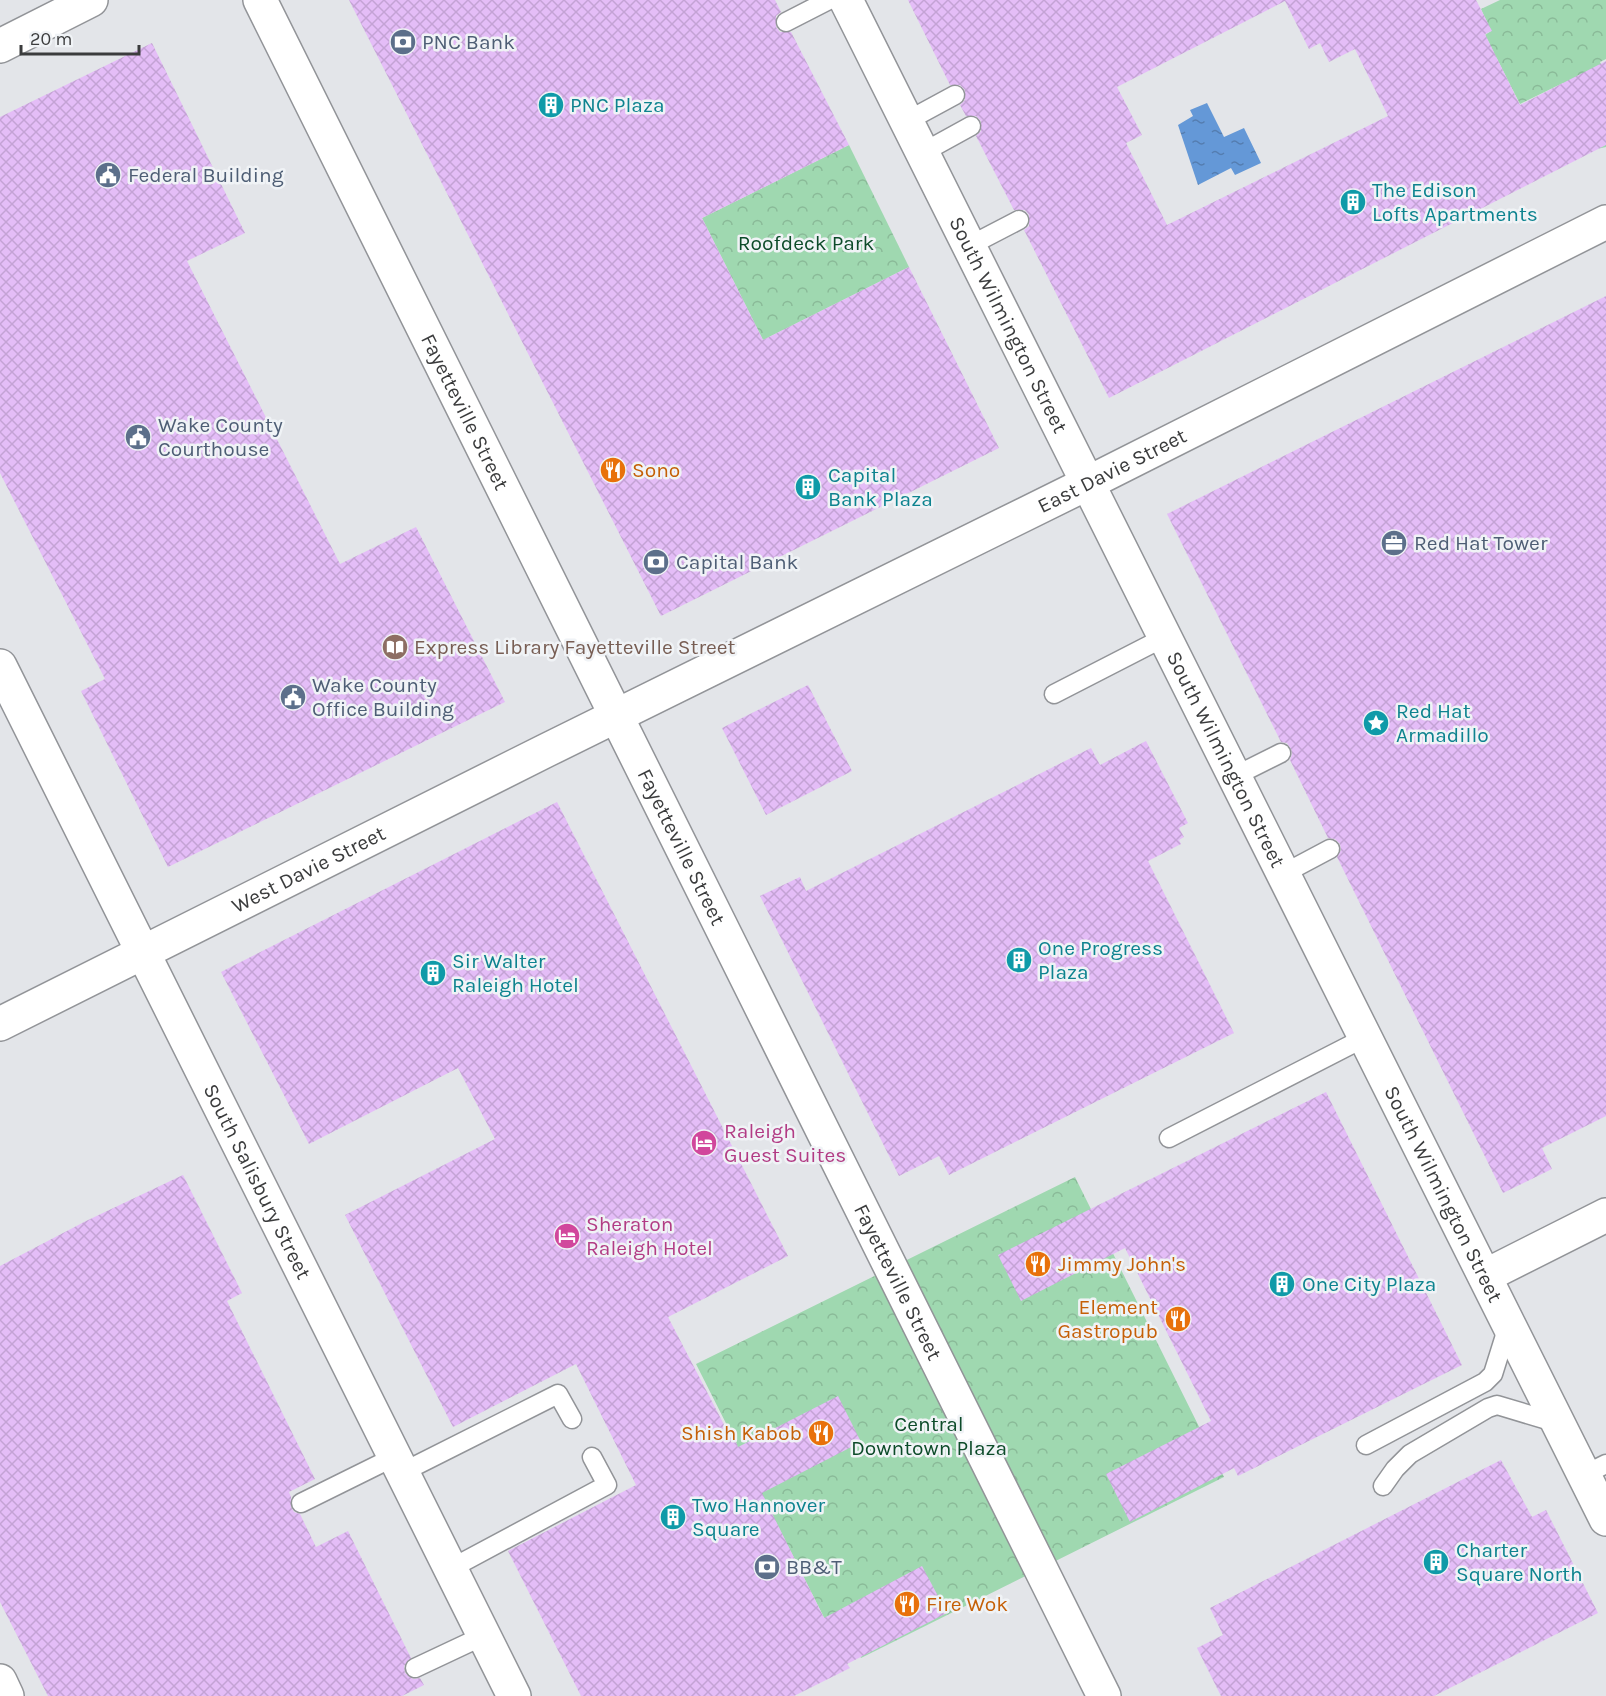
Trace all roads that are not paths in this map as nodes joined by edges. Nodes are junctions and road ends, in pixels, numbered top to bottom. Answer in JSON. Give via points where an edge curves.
{"nodes":[{"id":1,"x":90,"y":0,"type":"edge"},
{"id":2,"x":260,"y":0,"type":"edge"},
{"id":3,"x":829,"y":0,"type":"edge"},
{"id":4,"x":846,"y":0,"type":"edge"},
{"id":5,"x":786,"y":22,"type":"dead end"},
{"id":6,"x":0,"y":46,"type":"edge"},
{"id":7,"x":955,"y":95,"type":"dead end"},
{"id":8,"x":907,"y":121,"type":"junction"},
{"id":9,"x":971,"y":126,"type":"dead end"},
{"id":10,"x":922,"y":153,"type":"junction"},
{"id":11,"x":1019,"y":220,"type":"dead end"},
{"id":12,"x":1606,"y":222,"type":"edge"},
{"id":13,"x":969,"y":246,"type":"junction"},
{"id":14,"x":1088,"y":483,"type":"junction"},
{"id":15,"x":1165,"y":638,"type":"junction"},
{"id":16,"x":0,"y":666,"type":"edge"},
{"id":17,"x":1053,"y":694,"type":"dead end"},
{"id":18,"x":616,"y":717,"type":"junction"},
{"id":19,"x":1283,"y":757,"type":"dead end"},
{"id":20,"x":1237,"y":779,"type":"junction"},
{"id":21,"x":1330,"y":849,"type":"dead end"},
{"id":22,"x":1283,"y":874,"type":"junction"},
{"id":23,"x":143,"y":953,"type":"junction"},
{"id":24,"x":0,"y":1024,"type":"edge"},
{"id":25,"x":1364,"y":1038,"type":"junction"},
{"id":26,"x":1169,"y":1138,"type":"dead end"},
{"id":27,"x":1606,"y":1215,"type":"edge"},
{"id":28,"x":1485,"y":1276,"type":"junction"},
{"id":29,"x":1508,"y":1323,"type":"junction"},
{"id":30,"x":572,"y":1419,"type":"dead end"},
{"id":31,"x":1557,"y":1423,"type":"junction"},
{"id":32,"x":1366,"y":1445,"type":"dead end"},
{"id":33,"x":592,"y":1457,"type":"dead end"},
{"id":34,"x":398,"y":1465,"type":"junction"},
{"id":35,"x":1595,"y":1470,"type":"edge"},
{"id":36,"x":1383,"y":1486,"type":"dead end"},
{"id":37,"x":301,"y":1503,"type":"dead end"},
{"id":38,"x":1606,"y":1519,"type":"edge"},
{"id":39,"x":450,"y":1569,"type":"junction"},
{"id":40,"x":483,"y":1636,"type":"junction"},
{"id":41,"x":416,"y":1668,"type":"dead end"},
{"id":42,"x":0,"y":1682,"type":"edge"},
{"id":43,"x":8,"y":1696,"type":"edge"},
{"id":44,"x":513,"y":1696,"type":"edge"},
{"id":45,"x":1104,"y":1696,"type":"edge"}],
"edges":[{"from":1,"to":6,"type":"street"},
{"from":2,"to":18,"type":"street","name":"Fayetteville Street"},
{"from":3,"to":5,"type":"lane"},
{"from":4,"to":8,"type":"street","name":"South Wilmington Street"},
{"from":7,"to":8,"type":"lane"},
{"from":8,"to":10,"type":"street","name":"South Wilmington Street"},
{"from":9,"to":10,"type":"lane"},
{"from":10,"to":13,"type":"street","name":"South Wilmington Street"},
{"from":11,"to":13,"type":"lane"},
{"from":12,"to":14,"type":"street","name":"East Davie Street"},
{"from":13,"to":14,"type":"street","name":"South Wilmington Street"},
{"from":14,"to":15,"type":"street","name":"South Wilmington Street"},
{"from":14,"to":18,"type":"street","name":"East Davie Street"},
{"from":15,"to":17,"type":"lane"},
{"from":15,"to":20,"type":"street","name":"South Wilmington Street"},
{"from":16,"to":23,"type":"street","name":"South Salisbury Street"},
{"from":18,"to":23,"type":"street","name":"West Davie Street"},
{"from":18,"to":45,"type":"street","name":"Fayetteville Street"},
{"from":19,"to":20,"type":"lane"},
{"from":20,"to":22,"type":"street","name":"South Wilmington Street"},
{"from":21,"to":22,"type":"lane"},
{"from":22,"to":25,"type":"street","name":"South Wilmington Street"},
{"from":23,"to":24,"type":"street","name":"West Davie Street"},
{"from":23,"to":34,"type":"street","name":"South Salisbury Street"},
{"from":25,"to":26,"type":"lane"},
{"from":25,"to":28,"type":"street","name":"South Wilmington Street"},
{"from":27,"to":28,"type":"street"},
{"from":28,"to":29,"type":"street","name":"South Wilmington Street"},
{"from":29,"to":31,"type":"street","name":"South Wilmington Street"},
{"from":29,"to":32,"type":"lane","via":[[1493,1374],[1485,1382]]},
{"from":30,"to":34,"type":"lane","via":[[558,1394]]},
{"from":31,"to":35,"type":"street","name":"South Wilmington Street"},
{"from":31,"to":36,"type":"lane","via":[[1497,1405],[1488,1408],[1410,1454]]},
{"from":33,"to":39,"type":"lane","via":[[607,1485]]},
{"from":34,"to":37,"type":"lane"},
{"from":34,"to":39,"type":"street","name":"South Salisbury Street"},
{"from":35,"to":38,"type":"street","name":"South Wilmington Street"},
{"from":39,"to":40,"type":"street","name":"South Salisbury Street"},
{"from":40,"to":41,"type":"lane"},
{"from":40,"to":44,"type":"street","name":"South Salisbury Street"},
{"from":42,"to":43,"type":"street"}]}
